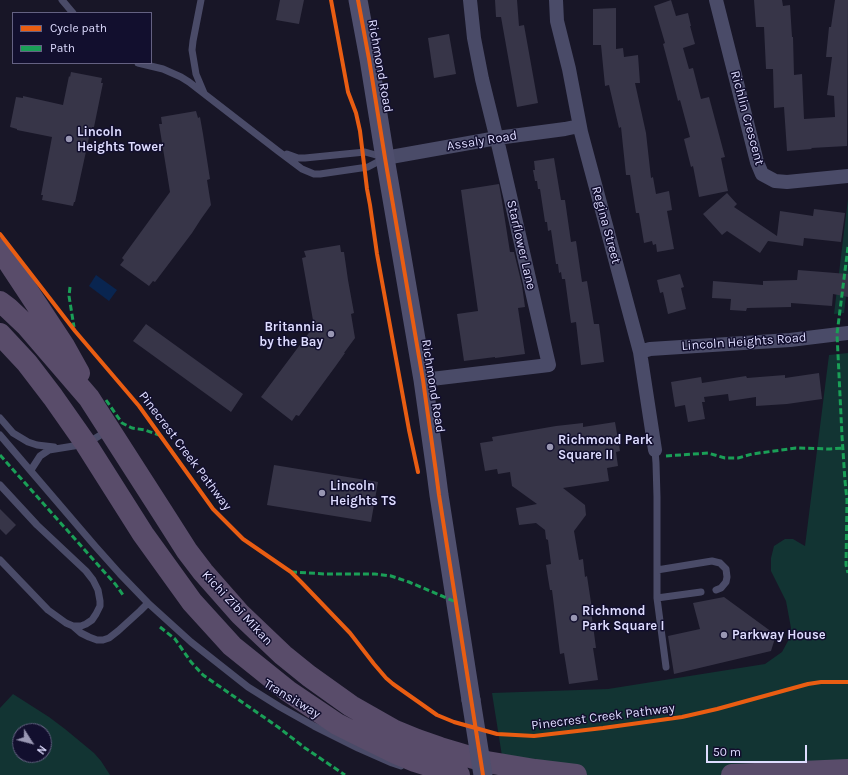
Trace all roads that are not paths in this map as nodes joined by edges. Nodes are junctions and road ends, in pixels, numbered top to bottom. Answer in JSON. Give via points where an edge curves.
{"nodes":[{"id":1,"x":62,"y":0,"type":"edge"},
{"id":2,"x":201,"y":0,"type":"edge"},
{"id":3,"x":358,"y":0,"type":"edge"},
{"id":4,"x":470,"y":0,"type":"edge"},
{"id":5,"x":556,"y":0,"type":"edge"},
{"id":6,"x":716,"y":0,"type":"edge"},
{"id":7,"x":72,"y":12,"type":"edge"},
{"id":8,"x":142,"y":64,"type":"edge"},
{"id":9,"x":205,"y":95,"type":"junction"},
{"id":10,"x":579,"y":126,"type":"junction"},
{"id":11,"x":497,"y":138,"type":"junction"},
{"id":12,"x":278,"y":151,"type":"junction"},
{"id":13,"x":385,"y":158,"type":"junction"},
{"id":14,"x":848,"y":176,"type":"edge"},
{"id":15,"x":0,"y":249,"type":"edge"},
{"id":16,"x":0,"y":302,"type":"edge"},
{"id":17,"x":848,"y":333,"type":"edge"},
{"id":18,"x":0,"y":334,"type":"edge"},
{"id":19,"x":640,"y":352,"type":"junction"},
{"id":20,"x":423,"y":380,"type":"junction"},
{"id":21,"x":89,"y":398,"type":"junction"},
{"id":22,"x":0,"y":418,"type":"edge"},
{"id":23,"x":109,"y":430,"type":"junction"},
{"id":24,"x":0,"y":435,"type":"edge"},
{"id":25,"x":86,"y":444,"type":"junction"},
{"id":26,"x":60,"y":448,"type":"junction"},
{"id":27,"x":655,"y":450,"type":"joint"},
{"id":28,"x":31,"y":470,"type":"junction"},
{"id":29,"x":0,"y":486,"type":"edge"},
{"id":30,"x":0,"y":560,"type":"edge"},
{"id":31,"x":657,"y":570,"type":"junction"},
{"id":32,"x":716,"y":590,"type":"dead end"},
{"id":33,"x":701,"y":592,"type":"dead end"},
{"id":34,"x":657,"y":598,"type":"junction"},
{"id":35,"x":148,"y":603,"type":"junction"},
{"id":36,"x":73,"y":626,"type":"junction"},
{"id":37,"x":666,"y":667,"type":"dead end"},
{"id":38,"x":407,"y":767,"type":"dead end"},
{"id":39,"x":848,"y":770,"type":"edge"},
{"id":40,"x":422,"y":771,"type":"dead end"},
{"id":41,"x":446,"y":775,"type":"edge"},
{"id":42,"x":459,"y":775,"type":"edge"},
{"id":43,"x":483,"y":775,"type":"edge"},
{"id":44,"x":576,"y":775,"type":"edge"},
{"id":45,"x":732,"y":775,"type":"edge"}],
"edges":[{"from":1,"to":7,"type":"lane"},
{"from":2,"to":9,"type":"lane","via":[[192,50],[196,74]]},
{"from":3,"to":13,"type":"main road","name":"Richmond Road"},
{"from":4,"to":11,"type":"street","name":"Starflower Lane","via":[[482,79]]},
{"from":5,"to":10,"type":"street","name":"Regina Street","via":[[557,21]]},
{"from":6,"to":14,"type":"street","name":"Richlin Crescent","via":[[762,174],[775,181],[787,182]]},
{"from":8,"to":9,"type":"lane","via":[[177,75]]},
{"from":9,"to":12,"type":"lane"},
{"from":10,"to":11,"type":"street","name":"Assaly Road"},
{"from":10,"to":19,"type":"street","name":"Regina Street"},
{"from":11,"to":13,"type":"street","name":"Assaly Road"},
{"from":11,"to":20,"type":"street","name":"Starflower Lane","via":[[549,365]]},
{"from":12,"to":13,"type":"lane","via":[[298,158],[365,152]]},
{"from":12,"to":13,"type":"lane","via":[[302,169],[314,174],[368,167]]},
{"from":13,"to":20,"type":"main road","name":"Richmond Road"},
{"from":15,"to":21,"type":"highway","via":[[64,346]]},
{"from":16,"to":21,"type":"highway","name":"Kichi Zībī Mīkan","via":[[27,326]]},
{"from":17,"to":19,"type":"street","name":"Lincoln Heights Road","via":[[790,340],[650,349]]},
{"from":18,"to":25,"type":"highway","name":"Kichi Zībī Mīkan","via":[[27,363]]},
{"from":19,"to":27,"type":"street","name":"Regina Street"},
{"from":20,"to":43,"type":"main road","name":"Richmond Road","bridge":true},
{"from":21,"to":23,"type":"highway","name":"Kichi Zībī Mīkan"},
{"from":22,"to":26,"type":"lane","via":[[13,433],[28,442]]},
{"from":23,"to":25,"type":"lane"},
{"from":23,"to":44,"type":"highway","name":"Kichi Zībī Mīkan","via":[[204,572],[261,635],[330,692],[395,731],[440,748],[487,762]]},
{"from":24,"to":28,"type":"lane","name":"Transitway"},
{"from":25,"to":26,"type":"lane"},
{"from":25,"to":42,"type":"highway","name":"Kichi Zībī Mīkan","via":[[143,534],[192,602],[232,646],[288,691],[337,724],[396,753]]},
{"from":26,"to":28,"type":"lane","via":[[49,450],[40,456]]},
{"from":27,"to":31,"type":"lane"},
{"from":28,"to":35,"type":"lane","name":"Transitway","via":[[95,546]]},
{"from":29,"to":36,"type":"lane","via":[[93,580],[98,590],[100,606],[92,620],[81,626]]},
{"from":30,"to":36,"type":"lane","via":[[48,610]]},
{"from":31,"to":32,"type":"lane","via":[[720,562],[726,569],[727,577],[726,582]]},
{"from":31,"to":34,"type":"lane"},
{"from":33,"to":34,"type":"lane"},
{"from":34,"to":37,"type":"lane"},
{"from":35,"to":36,"type":"lane","via":[[128,623],[103,640],[89,637]]},
{"from":35,"to":38,"type":"lane","name":"Transitway","via":[[191,642],[248,687],[320,729],[392,764]]},
{"from":39,"to":45,"type":"highway"},
{"from":40,"to":41,"type":"lane"}]}
